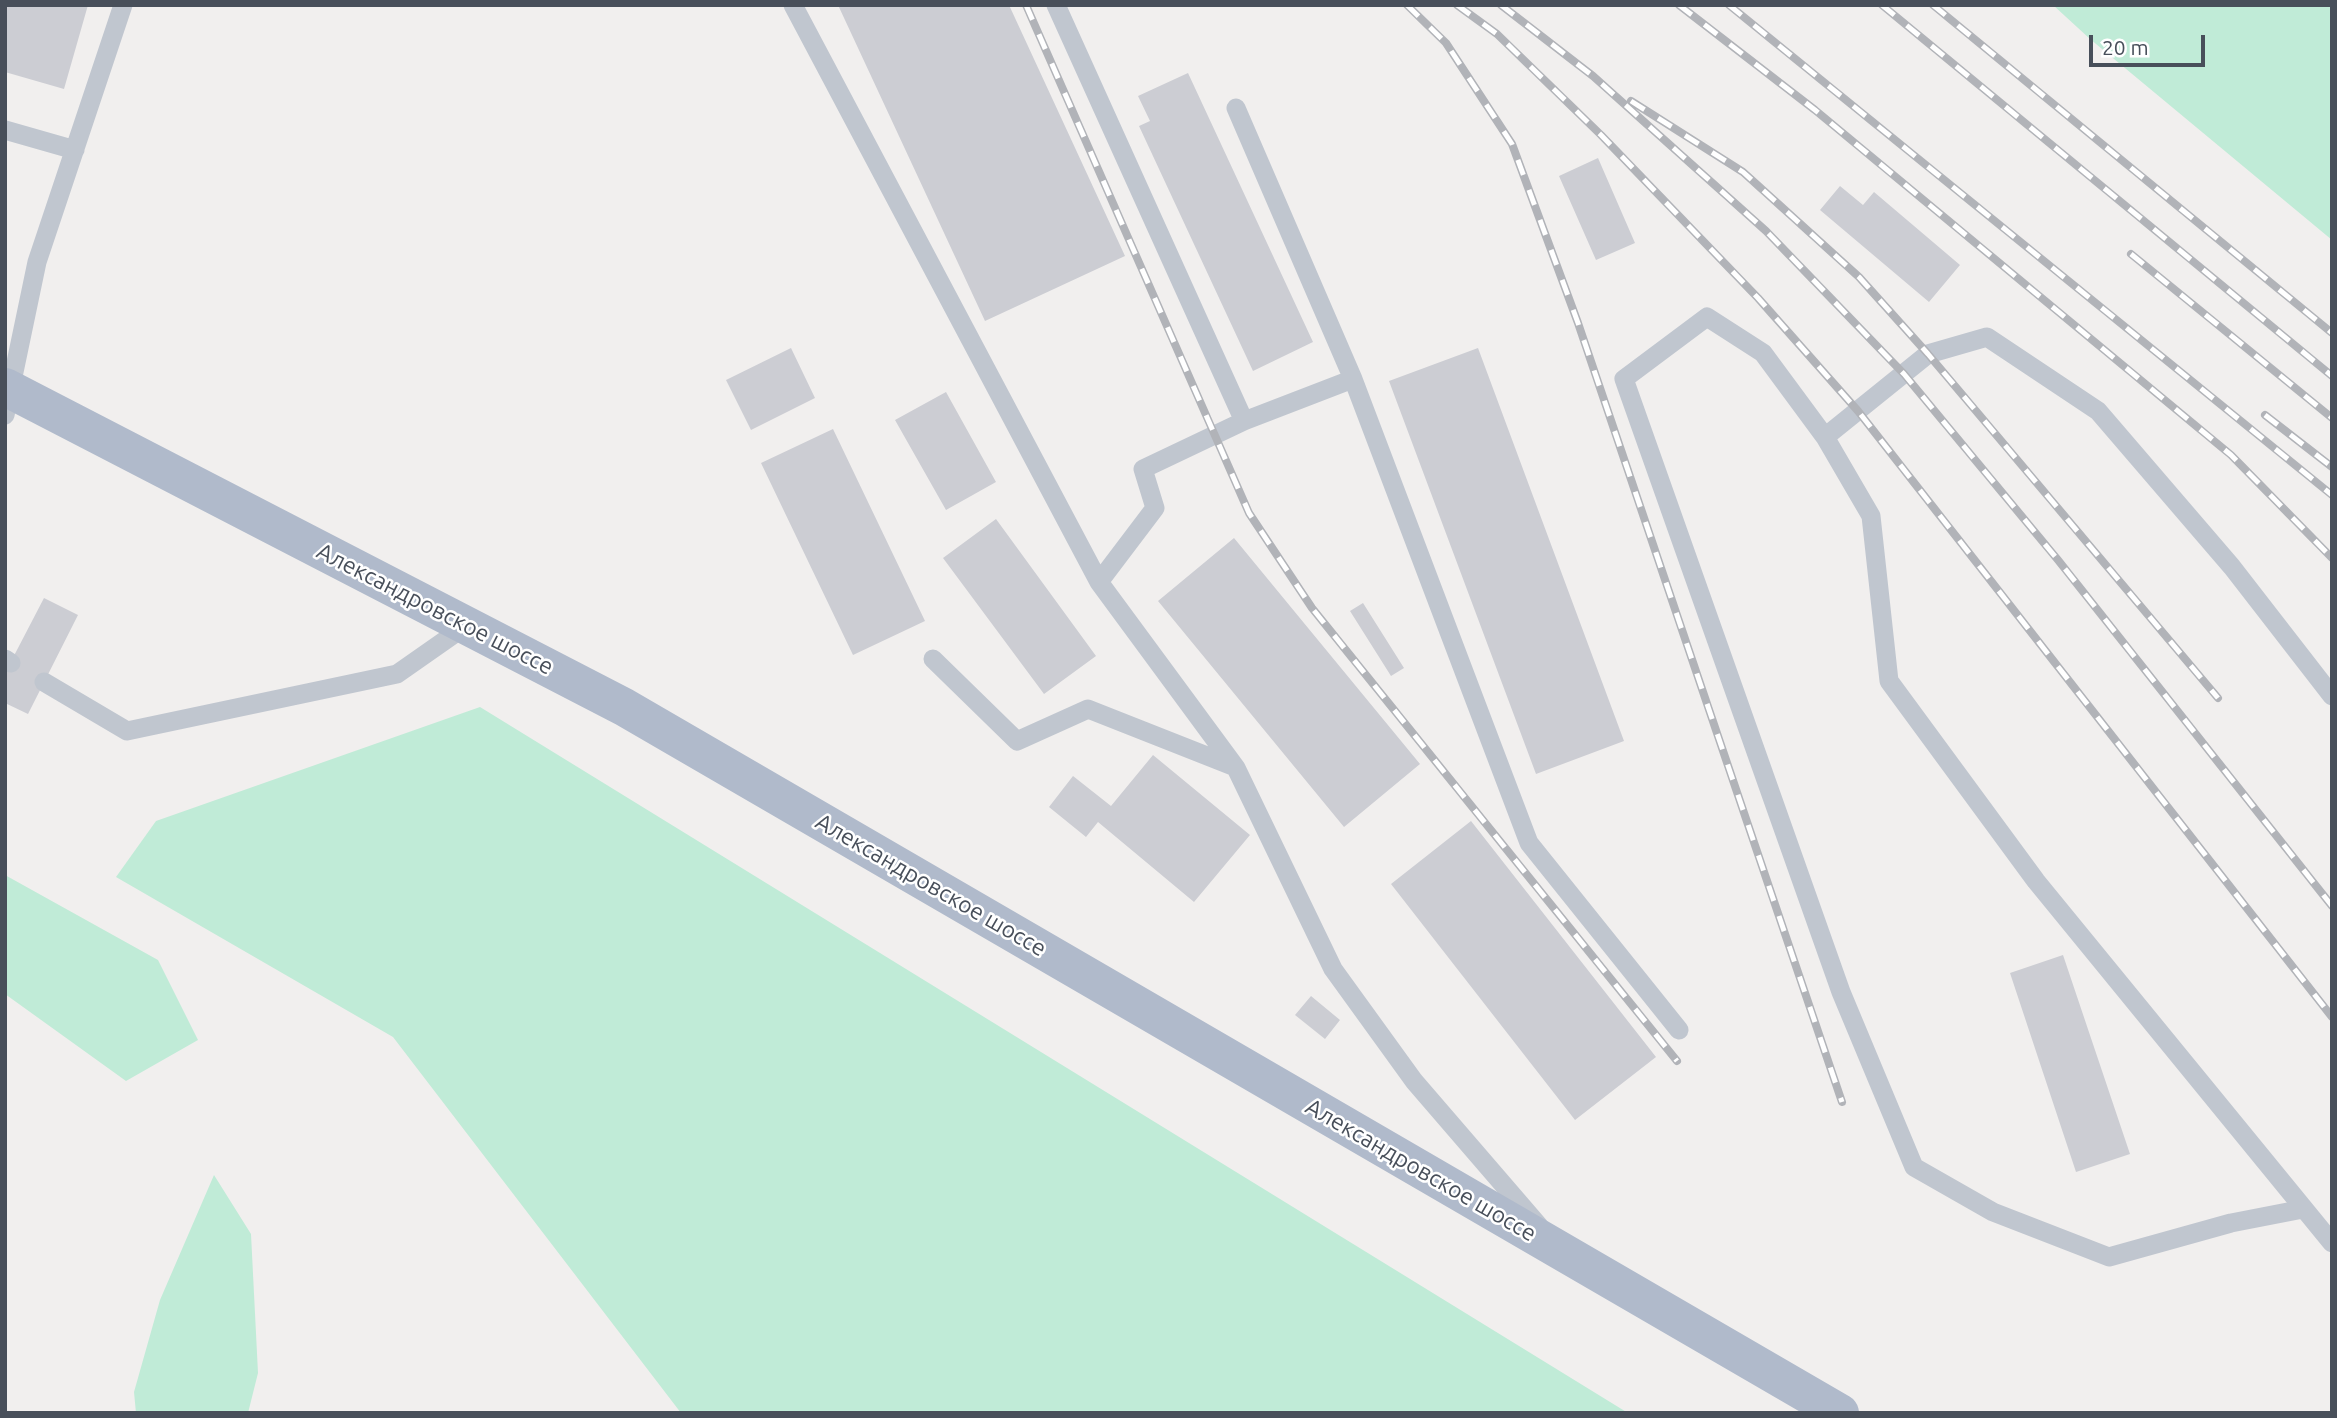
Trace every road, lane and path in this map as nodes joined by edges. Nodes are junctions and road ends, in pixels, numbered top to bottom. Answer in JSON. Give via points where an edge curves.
{"nodes":[{"id":1,"x":123,"y":5,"type":"edge"},
{"id":2,"x":793,"y":5,"type":"edge"},
{"id":3,"x":1056,"y":5,"type":"edge"},
{"id":4,"x":1236,"y":108,"type":"dead end"},
{"id":5,"x":5,"y":130,"type":"edge"},
{"id":6,"x":75,"y":150,"type":"junction"},
{"id":7,"x":1353,"y":379,"type":"junction"},
{"id":8,"x":7,"y":397,"type":"edge"},
{"id":9,"x":1244,"y":421,"type":"junction"},
{"id":10,"x":1825,"y":437,"type":"junction"},
{"id":11,"x":1099,"y":582,"type":"junction"},
{"id":12,"x":467,"y":625,"type":"junction"},
{"id":13,"x":933,"y":659,"type":"dead end"},
{"id":14,"x":44,"y":682,"type":"dead end"},
{"id":15,"x":2332,"y":695,"type":"edge"},
{"id":16,"x":1236,"y":768,"type":"junction"},
{"id":17,"x":1679,"y":1030,"type":"dead end"},
{"id":18,"x":2304,"y":1209,"type":"junction"},
{"id":19,"x":2332,"y":1243,"type":"edge"},
{"id":20,"x":1560,"y":1251,"type":"junction"},
{"id":21,"x":1840,"y":1413,"type":"edge"}],
"edges":[{"from":1,"to":6,"type":"lane"},
{"from":2,"to":11,"type":"lane"},
{"from":3,"to":9,"type":"lane"},
{"from":4,"to":7,"type":"lane"},
{"from":5,"to":6,"type":"lane"},
{"from":6,"to":8,"type":"lane","via":[[37,262]]},
{"from":7,"to":9,"type":"lane"},
{"from":7,"to":17,"type":"lane","via":[[1530,843]]},
{"from":8,"to":12,"type":"main road","name":"Александровское шоссе"},
{"from":9,"to":11,"type":"lane","via":[[1143,469],[1155,508]]},
{"from":10,"to":15,"type":"lane","via":[[1927,355],[1987,337],[2098,411],[2232,567]]},
{"from":10,"to":18,"type":"lane","via":[[1871,516],[1889,681],[2036,881]]},
{"from":10,"to":18,"type":"lane","via":[[1763,353],[1707,317],[1624,379],[1841,992],[1914,1167],[1993,1212],[2109,1257],[2231,1223]]},
{"from":11,"to":16,"type":"lane"},
{"from":12,"to":14,"type":"lane","via":[[397,674],[127,731]]},
{"from":12,"to":20,"type":"main road","name":"Александровское шоссе","via":[[624,707]]},
{"from":13,"to":16,"type":"lane","via":[[1017,741],[1088,709]]},
{"from":16,"to":20,"type":"lane","via":[[1333,969],[1414,1081]]},
{"from":18,"to":19,"type":"lane"},
{"from":20,"to":21,"type":"main road","name":"Александровское шоссе"}]}
